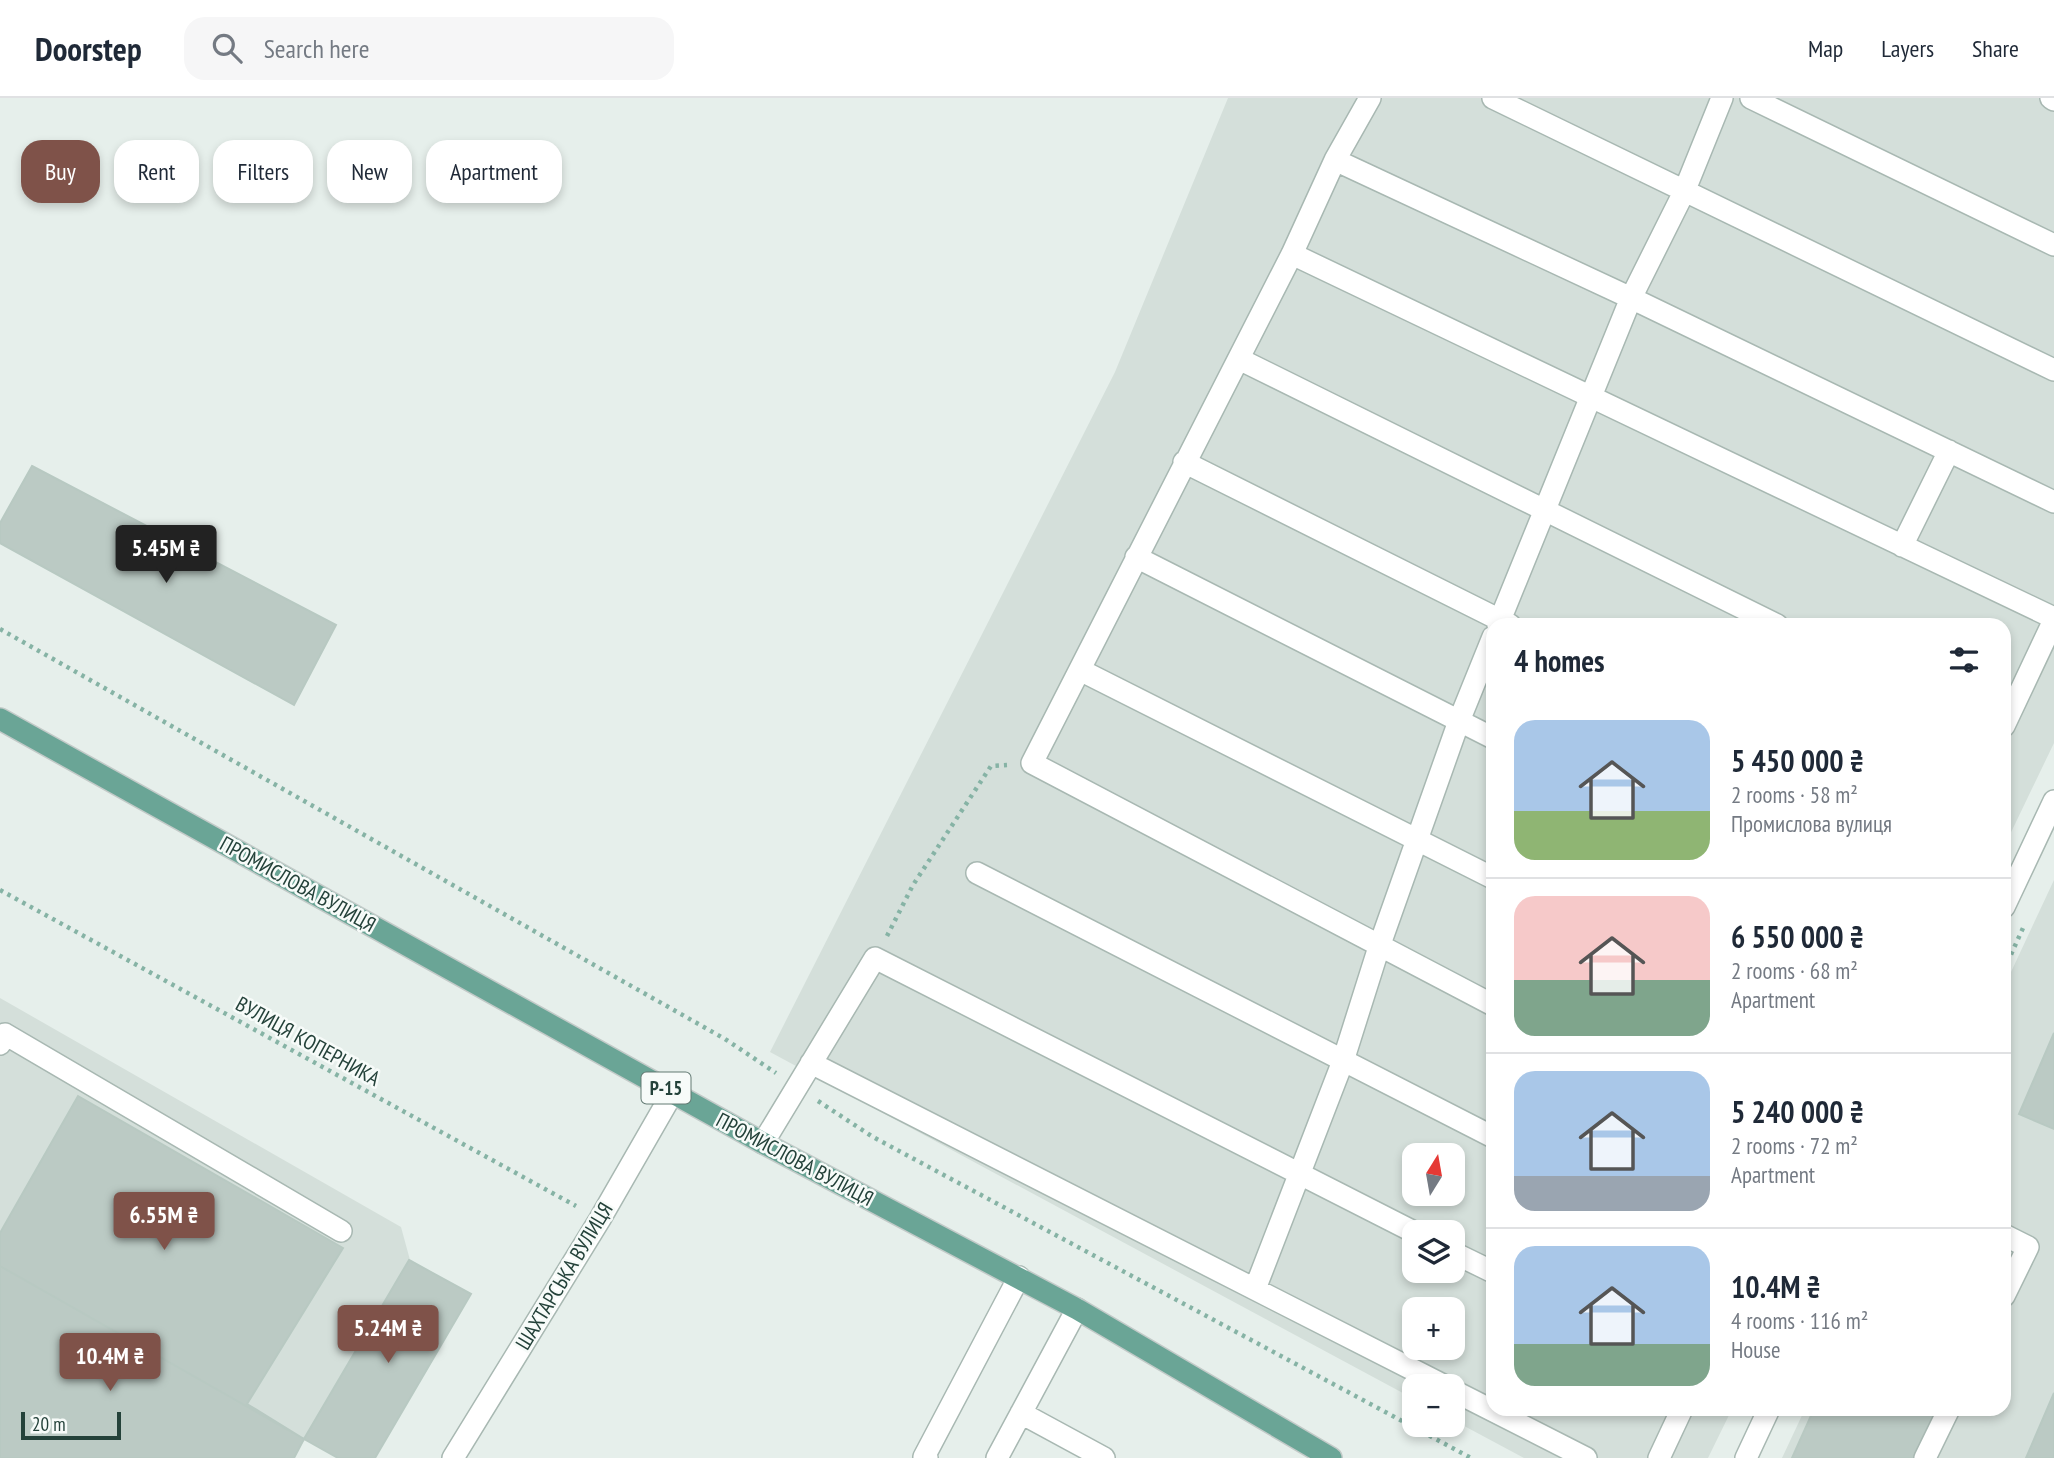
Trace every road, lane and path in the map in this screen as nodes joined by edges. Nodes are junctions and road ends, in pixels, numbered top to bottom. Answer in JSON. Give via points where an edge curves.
{"nodes":[{"id":1,"x":1370,"y":98,"type":"edge"},
{"id":2,"x":1493,"y":98,"type":"edge"},
{"id":3,"x":1722,"y":98,"type":"edge"},
{"id":4,"x":1751,"y":98,"type":"edge"},
{"id":5,"x":1335,"y":159,"type":"junction"},
{"id":6,"x":1684,"y":192,"type":"junction"},
{"id":7,"x":2054,"y":245,"type":"edge"},
{"id":8,"x":1292,"y":254,"type":"junction"},
{"id":9,"x":1631,"y":298,"type":"junction"},
{"id":10,"x":1239,"y":359,"type":"junction"},
{"id":11,"x":2054,"y":370,"type":"edge"},
{"id":12,"x":1591,"y":397,"type":"junction"},
{"id":13,"x":1949,"y":451,"type":"junction"},
{"id":14,"x":1185,"y":462,"type":"junction"},
{"id":15,"x":2054,"y":502,"type":"edge"},
{"id":16,"x":1542,"y":511,"type":"junction"},
{"id":17,"x":1902,"y":546,"type":"junction"},
{"id":18,"x":1136,"y":557,"type":"junction"},
{"id":19,"x":1503,"y":618,"type":"edge"},
{"id":20,"x":1763,"y":618,"type":"edge"},
{"id":21,"x":2054,"y":619,"type":"edge"},
{"id":22,"x":1486,"y":620,"type":"edge"},
{"id":23,"x":0,"y":629,"type":"edge"},
{"id":24,"x":1486,"y":659,"type":"edge"},
{"id":25,"x":1080,"y":670,"type":"junction"},
{"id":26,"x":2011,"y":711,"type":"edge"},
{"id":27,"x":0,"y":719,"type":"edge"},
{"id":28,"x":1459,"y":721,"type":"junction"},
{"id":29,"x":1486,"y":734,"type":"edge"},
{"id":30,"x":1032,"y":762,"type":"junction"},
{"id":31,"x":2054,"y":801,"type":"edge"},
{"id":32,"x":1417,"y":840,"type":"junction"},
{"id":33,"x":977,"y":873,"type":"dead end"},
{"id":34,"x":1486,"y":874,"type":"edge"},
{"id":35,"x":0,"y":890,"type":"edge"},
{"id":36,"x":2011,"y":892,"type":"edge"},
{"id":37,"x":1379,"y":947,"type":"junction"},
{"id":38,"x":875,"y":958,"type":"junction"},
{"id":39,"x":1486,"y":1001,"type":"edge"},
{"id":40,"x":0,"y":1044,"type":"edge"},
{"id":41,"x":1343,"y":1061,"type":"junction"},
{"id":42,"x":811,"y":1063,"type":"junction"},
{"id":43,"x":796,"y":1086,"type":"junction"},
{"id":44,"x":673,"y":1092,"type":"junction"},
{"id":45,"x":1486,"y":1133,"type":"edge"},
{"id":46,"x":763,"y":1143,"type":"junction"},
{"id":47,"x":1298,"y":1174,"type":"junction"},
{"id":48,"x":600,"y":1219,"type":"junction"},
{"id":49,"x":1402,"y":1226,"type":"edge"},
{"id":50,"x":341,"y":1231,"type":"dead end"},
{"id":51,"x":2011,"y":1238,"type":"edge"},
{"id":52,"x":1465,"y":1258,"type":"edge"},
{"id":53,"x":1486,"y":1269,"type":"edge"},
{"id":54,"x":1019,"y":1277,"type":"junction"},
{"id":55,"x":2011,"y":1282,"type":"edge"},
{"id":56,"x":1255,"y":1289,"type":"junction"},
{"id":57,"x":1077,"y":1309,"type":"junction"},
{"id":58,"x":1421,"y":1374,"type":"edge"},
{"id":59,"x":1465,"y":1397,"type":"edge"},
{"id":60,"x":1486,"y":1407,"type":"edge"},
{"id":61,"x":1021,"y":1413,"type":"junction"},
{"id":62,"x":1503,"y":1416,"type":"edge"},
{"id":63,"x":1679,"y":1416,"type":"edge"},
{"id":64,"x":1766,"y":1416,"type":"edge"},
{"id":65,"x":1946,"y":1416,"type":"edge"},
{"id":66,"x":1329,"y":1457,"type":"edge"},
{"id":67,"x":453,"y":1458,"type":"edge"},
{"id":68,"x":927,"y":1458,"type":"edge"},
{"id":69,"x":997,"y":1458,"type":"edge"},
{"id":70,"x":1104,"y":1458,"type":"edge"},
{"id":71,"x":1471,"y":1458,"type":"edge"},
{"id":72,"x":1586,"y":1458,"type":"edge"},
{"id":73,"x":1659,"y":1458,"type":"edge"},
{"id":74,"x":1746,"y":1458,"type":"edge"},
{"id":75,"x":1925,"y":1458,"type":"edge"}],
"edges":[{"from":1,"to":5,"type":"lane"},
{"from":2,"to":6,"type":"lane"},
{"from":3,"to":6,"type":"lane"},
{"from":4,"to":7,"type":"lane"},
{"from":5,"to":8,"type":"lane"},
{"from":5,"to":9,"type":"lane"},
{"from":6,"to":9,"type":"lane"},
{"from":6,"to":11,"type":"lane"},
{"from":8,"to":10,"type":"lane"},
{"from":8,"to":12,"type":"lane"},
{"from":9,"to":12,"type":"lane"},
{"from":9,"to":13,"type":"lane"},
{"from":10,"to":14,"type":"lane"},
{"from":10,"to":16,"type":"lane"},
{"from":12,"to":16,"type":"lane"},
{"from":12,"to":17,"type":"lane"},
{"from":13,"to":15,"type":"lane"},
{"from":13,"to":17,"type":"lane"},
{"from":14,"to":18,"type":"lane"},
{"from":14,"to":22,"type":"lane"},
{"from":16,"to":19,"type":"lane"},
{"from":16,"to":20,"type":"lane"},
{"from":17,"to":21,"type":"lane"},
{"from":18,"to":25,"type":"lane"},
{"from":18,"to":28,"type":"lane"},
{"from":21,"to":26,"type":"lane"},
{"from":23,"to":43,"type":"path","via":[[724,1039]]},
{"from":24,"to":28,"type":"lane"},
{"from":25,"to":30,"type":"lane"},
{"from":25,"to":32,"type":"lane"},
{"from":27,"to":44,"type":"main road","name":"ПРОМИСЛОВА ВУЛИЦЯ","number":"Р-15"},
{"from":28,"to":29,"type":"lane"},
{"from":28,"to":32,"type":"lane"},
{"from":30,"to":37,"type":"lane"},
{"from":30,"to":38,"type":"path","via":[[991,766],[913,885]]},
{"from":31,"to":36,"type":"lane"},
{"from":32,"to":34,"type":"lane"},
{"from":32,"to":37,"type":"lane"},
{"from":33,"to":41,"type":"lane"},
{"from":35,"to":48,"type":"path","name":"ВУЛИЦЯ КОПЕРНИКА"},
{"from":37,"to":39,"type":"lane"},
{"from":37,"to":41,"type":"lane"},
{"from":38,"to":42,"type":"lane"},
{"from":38,"to":47,"type":"lane"},
{"from":40,"to":50,"type":"lane","via":[[5,1034]]},
{"from":41,"to":45,"type":"lane"},
{"from":41,"to":47,"type":"lane"},
{"from":42,"to":43,"type":"lane"},
{"from":42,"to":56,"type":"lane"},
{"from":43,"to":46,"type":"lane"},
{"from":43,"to":71,"type":"path","via":[[873,1137]]},
{"from":44,"to":46,"type":"main road","name":"ПРОМИСЛОВА ВУЛИЦЯ","number":"Р-15"},
{"from":44,"to":48,"type":"lane","name":"ШАХТАРСЬКА ВУЛИЦЯ"},
{"from":46,"to":54,"type":"main road","name":"ПРОМИСЛОВА ВУЛИЦЯ","number":"Р-15"},
{"from":47,"to":49,"type":"lane"},
{"from":47,"to":56,"type":"lane"},
{"from":48,"to":67,"type":"lane","name":"ШАХТАРСЬКА ВУЛИЦЯ"},
{"from":51,"to":55,"type":"lane","via":[[2028,1247]]},
{"from":52,"to":53,"type":"lane"},
{"from":54,"to":57,"type":"main road","name":"ПРОМИСЛОВА ВУЛИЦЯ","number":"Р-15"},
{"from":54,"to":68,"type":"lane"},
{"from":56,"to":58,"type":"lane"},
{"from":57,"to":61,"type":"lane"},
{"from":57,"to":66,"type":"main road","name":"ПРОМИСЛОВА ВУЛИЦЯ","number":"Р-15"},
{"from":59,"to":60,"type":"lane"},
{"from":61,"to":69,"type":"lane"},
{"from":61,"to":70,"type":"lane"},
{"from":62,"to":72,"type":"lane"},
{"from":63,"to":73,"type":"lane"},
{"from":64,"to":74,"type":"lane"},
{"from":65,"to":75,"type":"lane"}]}
